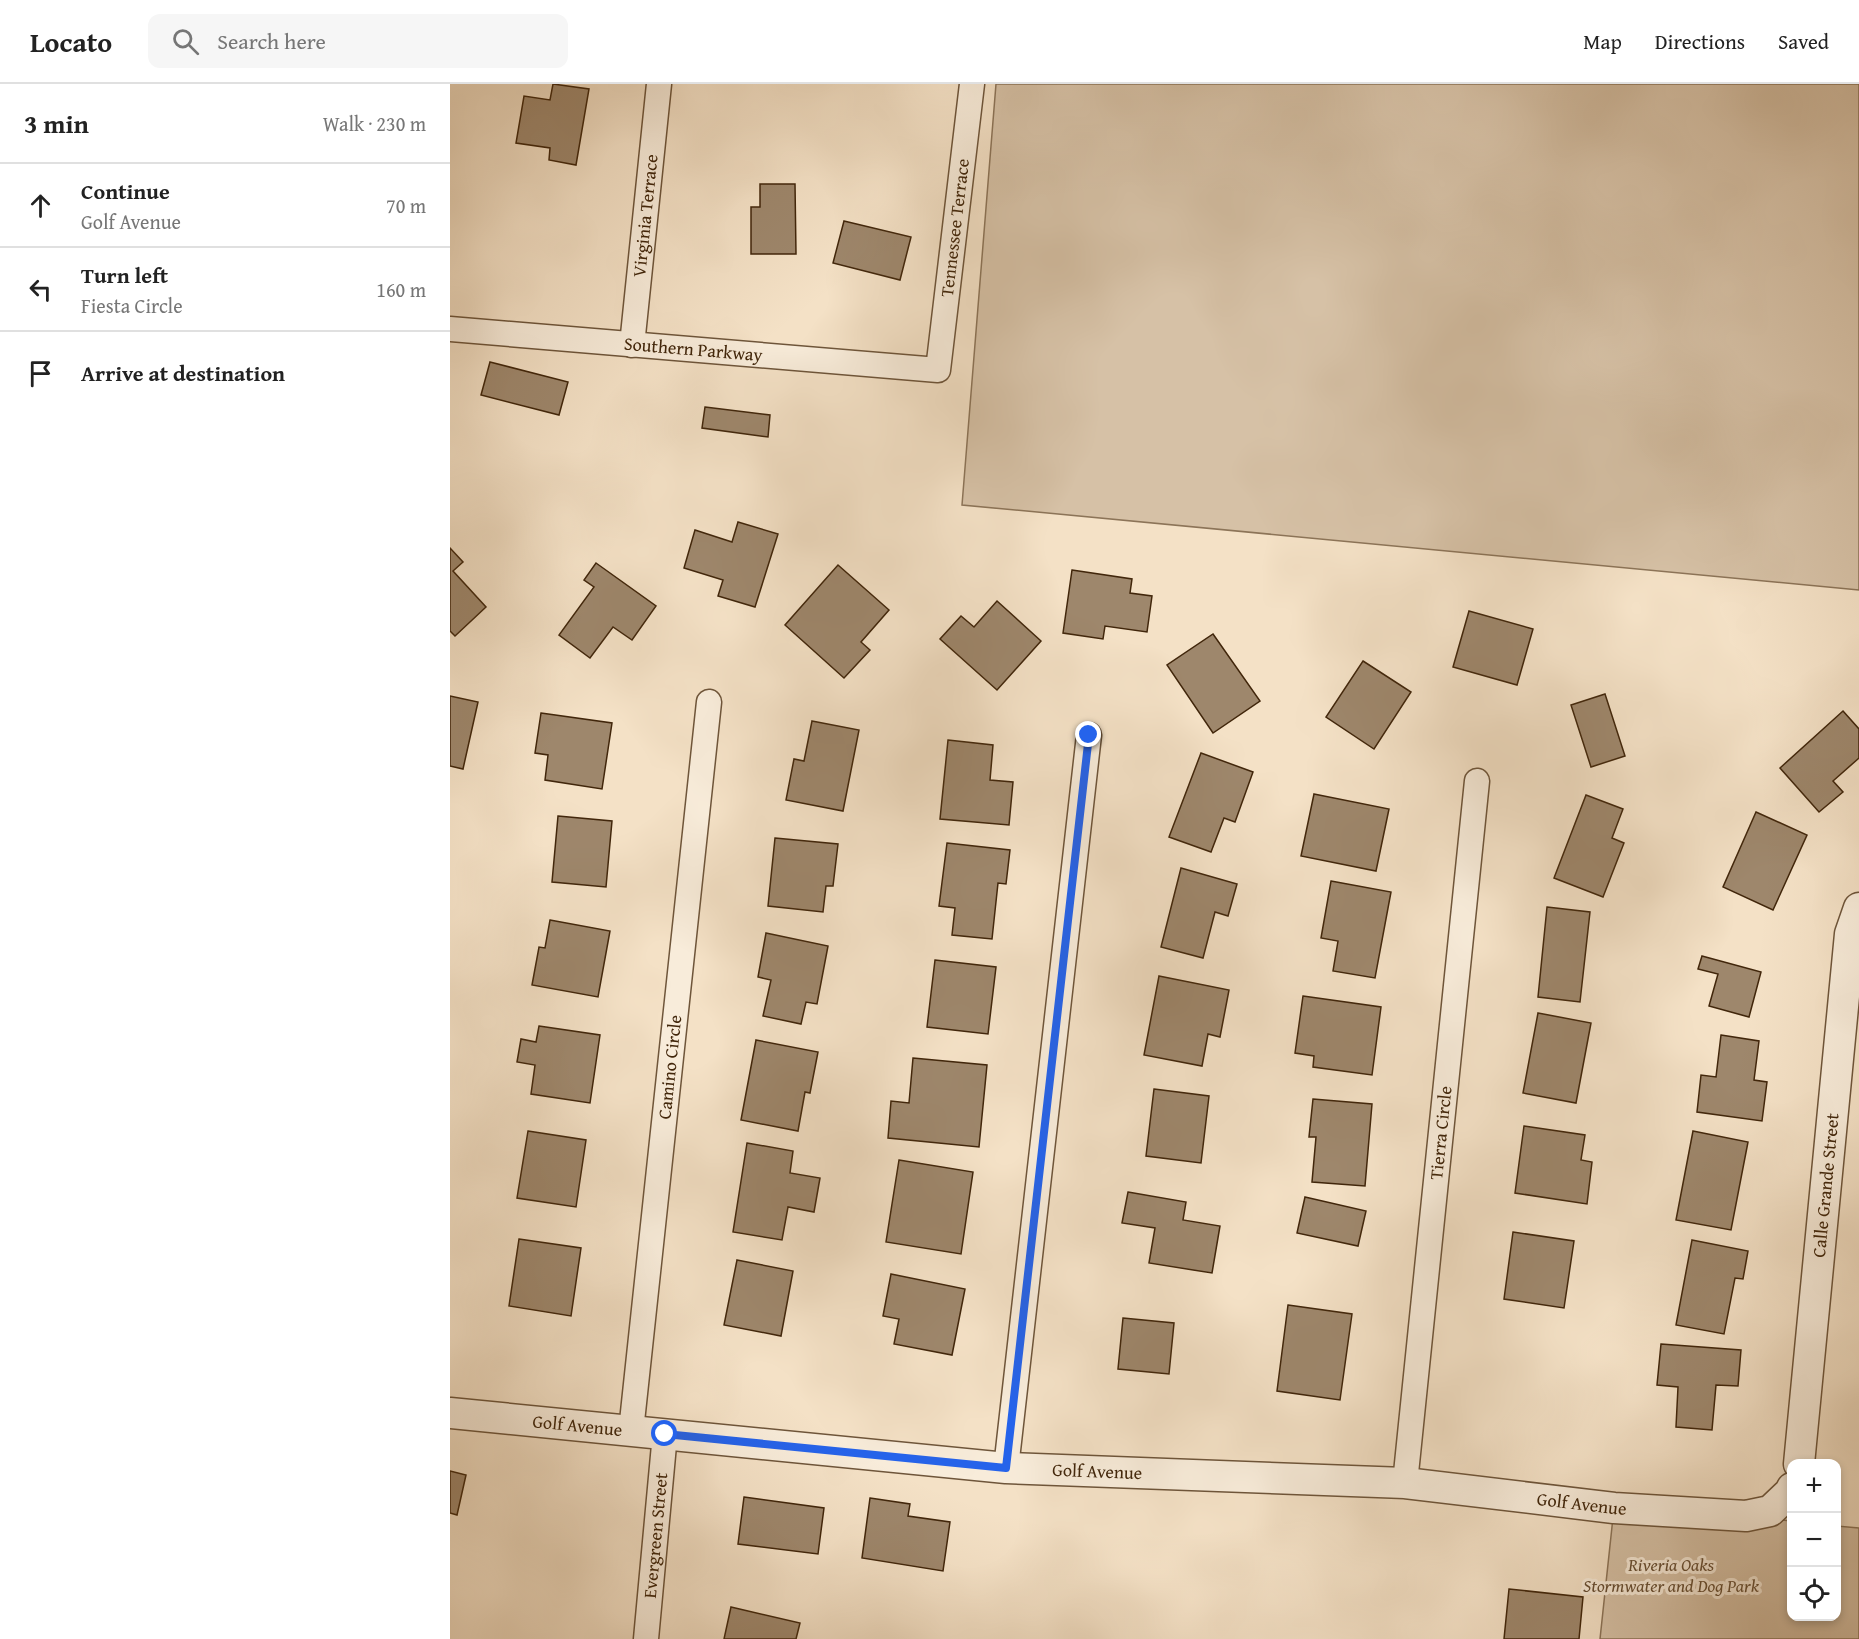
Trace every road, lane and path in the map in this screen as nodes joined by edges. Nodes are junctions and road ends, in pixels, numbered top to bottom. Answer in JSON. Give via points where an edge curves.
{"nodes":[{"id":1,"x":659,"y":84,"type":"edge"},
{"id":2,"x":972,"y":84,"type":"edge"},
{"id":3,"x":450,"y":329,"type":"edge"},
{"id":4,"x":632,"y":345,"type":"junction"},
{"id":5,"x":938,"y":370,"type":"joint"},
{"id":6,"x":709,"y":702,"type":"dead end"},
{"id":7,"x":1089,"y":735,"type":"dead end"},
{"id":8,"x":1477,"y":781,"type":"dead end"},
{"id":9,"x":1859,"y":908,"type":"edge"},
{"id":10,"x":450,"y":1413,"type":"edge"},
{"id":11,"x":631,"y":1431,"type":"junction"},
{"id":12,"x":665,"y":1434,"type":"junction"},
{"id":13,"x":1799,"y":1459,"type":"edge"},
{"id":14,"x":1006,"y":1468,"type":"junction"},
{"id":15,"x":1405,"y":1483,"type":"junction"},
{"id":16,"x":1787,"y":1495,"type":"edge"},
{"id":17,"x":646,"y":1639,"type":"edge"}],
"edges":[{"from":1,"to":4,"type":"street","name":"Virginia Terrace"},
{"from":2,"to":5,"type":"street","name":"Tennessee Terrace"},
{"from":3,"to":4,"type":"street","name":"Southern Parkway"},
{"from":4,"to":5,"type":"street","name":"Southern Parkway"},
{"from":6,"to":11,"type":"street","name":"Camino Circle"},
{"from":7,"to":14,"type":"street"},
{"from":8,"to":15,"type":"street","name":"Tierra Circle"},
{"from":9,"to":13,"type":"street","name":"Calle Grande Street","via":[[1850,934]]},
{"from":10,"to":11,"type":"street","name":"Golf Avenue"},
{"from":11,"to":12,"type":"street","name":"Golf Avenue"},
{"from":12,"to":14,"type":"street","name":"Golf Avenue"},
{"from":12,"to":17,"type":"street","name":"Evergreen Street"},
{"from":14,"to":15,"type":"street","name":"Golf Avenue"},
{"from":15,"to":16,"type":"street","name":"Golf Avenue","via":[[1614,1508],[1746,1516],[1770,1511]]}]}
